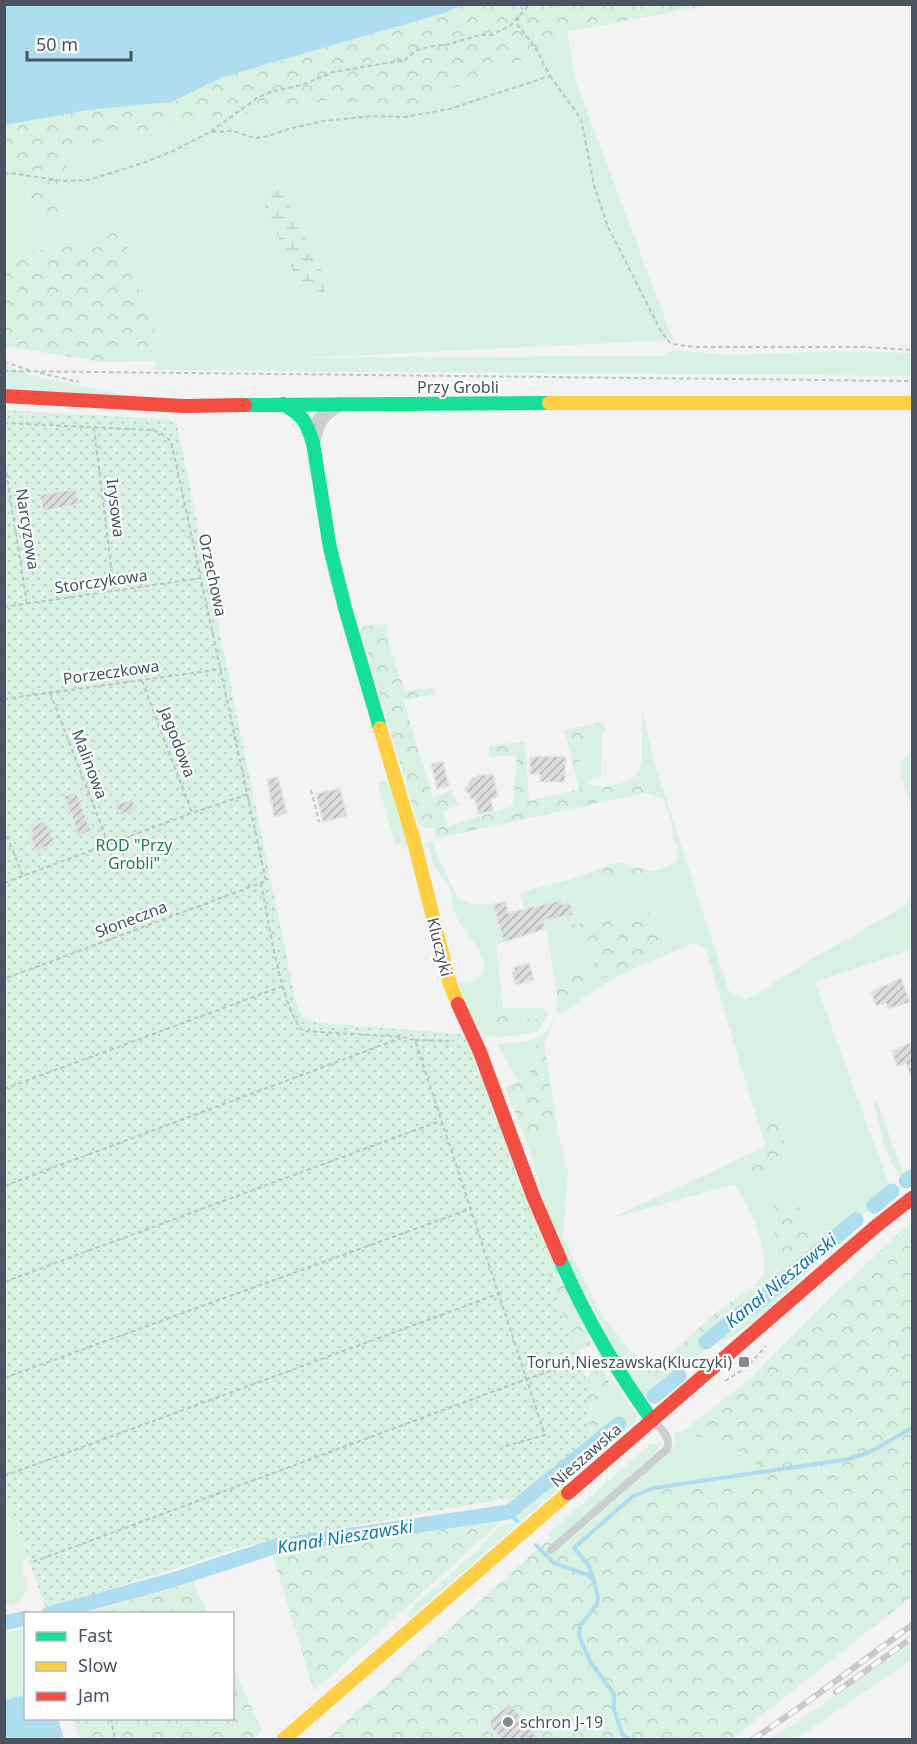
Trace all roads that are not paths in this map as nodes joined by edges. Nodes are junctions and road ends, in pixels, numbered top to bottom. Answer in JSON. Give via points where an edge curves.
{"nodes":[{"id":1,"x":4,"y":396,"type":"edge"},
{"id":2,"x":343,"y":403,"type":"junction"},
{"id":3,"x":912,"y":403,"type":"edge"},
{"id":4,"x":282,"y":404,"type":"junction"},
{"id":5,"x":313,"y":443,"type":"junction"},
{"id":6,"x":912,"y":1198,"type":"edge"},
{"id":7,"x":652,"y":1420,"type":"junction"},
{"id":8,"x":551,"y":1550,"type":"dead end"},
{"id":9,"x":284,"y":1740,"type":"edge"}],
"edges":[{"from":1,"to":4,"type":"street","name":"Przy Grobli","via":[[184,405]]},
{"from":2,"to":3,"type":"street","name":"Przy Grobli"},
{"from":2,"to":4,"type":"street","name":"Przy Grobli"},
{"from":2,"to":5,"type":"street","name":"Kluczyki","via":[[322,416]]},
{"from":4,"to":5,"type":"street","name":"Kluczyki","via":[[301,415]]},
{"from":5,"to":7,"type":"street","name":"Kluczyki","via":[[342,597],[414,842],[450,984],[559,1259],[604,1350]]},
{"from":6,"to":7,"type":"street","name":"Nieszawska"},
{"from":7,"to":8,"type":"lane","via":[[667,1437],[667,1449]]},
{"from":7,"to":9,"type":"street","name":"Nieszawska"}]}
